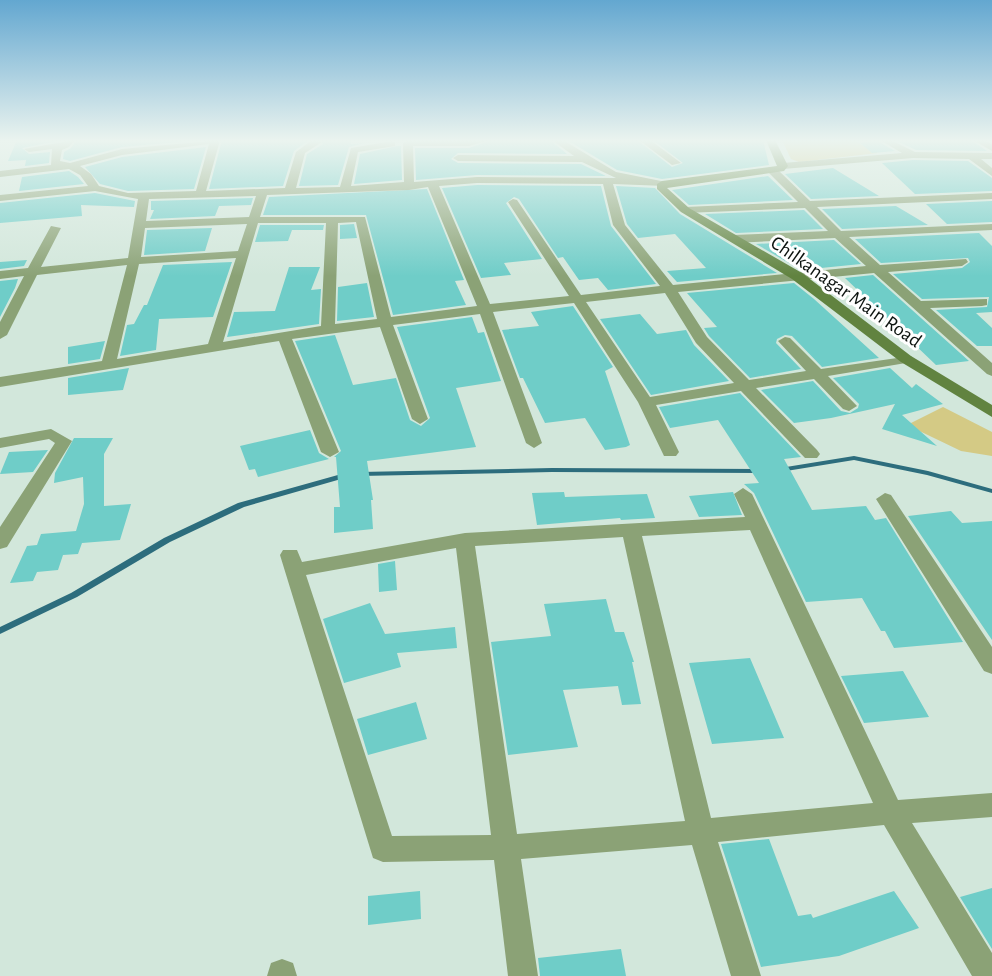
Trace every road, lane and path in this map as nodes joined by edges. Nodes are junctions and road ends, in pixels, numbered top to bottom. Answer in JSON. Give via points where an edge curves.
{"nodes":[{"id":1,"x":433,"y":185,"type":"edge"},
{"id":2,"x":203,"y":186,"type":"edge"},
{"id":3,"x":292,"y":186,"type":"edge"},
{"id":4,"x":346,"y":186,"type":"edge"},
{"id":5,"x":426,"y":186,"type":"edge"},
{"id":6,"x":609,"y":186,"type":"edge"},
{"id":7,"x":662,"y":186,"type":"edge"},
{"id":8,"x":792,"y":186,"type":"edge"},
{"id":9,"x":409,"y":187,"type":"joint"},
{"id":10,"x":94,"y":188,"type":"joint"},
{"id":11,"x":345,"y":190,"type":"junction"},
{"id":12,"x":290,"y":191,"type":"junction"},
{"id":13,"x":262,"y":193,"type":"junction"},
{"id":14,"x":200,"y":194,"type":"junction"},
{"id":15,"x":144,"y":195,"type":"junction"},
{"id":16,"x":992,"y":196,"type":"edge"},
{"id":17,"x":0,"y":198,"type":"edge"},
{"id":18,"x":513,"y":202,"type":"dead end"},
{"id":19,"x":806,"y":203,"type":"junction"},
{"id":20,"x":686,"y":210,"type":"junction"},
{"id":21,"x":332,"y":219,"type":"junction"},
{"id":22,"x":253,"y":220,"type":"junction"},
{"id":23,"x":140,"y":225,"type":"junction"},
{"id":24,"x":987,"y":227,"type":"edge"},
{"id":25,"x":55,"y":228,"type":"dead end"},
{"id":26,"x":838,"y":234,"type":"junction"},
{"id":27,"x":992,"y":238,"type":"edge"},
{"id":28,"x":734,"y":240,"type":"junction"},
{"id":29,"x":242,"y":255,"type":"junction"},
{"id":30,"x":134,"y":261,"type":"junction"},
{"id":31,"x":962,"y":262,"type":"dead end"},
{"id":32,"x":876,"y":268,"type":"junction"},
{"id":33,"x":33,"y":272,"type":"junction"},
{"id":34,"x":0,"y":275,"type":"edge"},
{"id":35,"x":796,"y":276,"type":"junction"},
{"id":36,"x":669,"y":289,"type":"junction"},
{"id":37,"x":578,"y":299,"type":"junction"},
{"id":38,"x":982,"y":302,"type":"dead end"},
{"id":39,"x":917,"y":306,"type":"junction"},
{"id":40,"x":485,"y":309,"type":"junction"},
{"id":41,"x":385,"y":322,"type":"junction"},
{"id":42,"x":328,"y":329,"type":"junction"},
{"id":43,"x":0,"y":335,"type":"edge"},
{"id":44,"x":284,"y":336,"type":"junction"},
{"id":45,"x":785,"y":341,"type":"dead end"},
{"id":46,"x":214,"y":349,"type":"junction"},
{"id":47,"x":970,"y":352,"type":"junction"},
{"id":48,"x":992,"y":352,"type":"edge"},
{"id":49,"x":906,"y":359,"type":"junction"},
{"id":50,"x":108,"y":366,"type":"junction"},
{"id":51,"x":992,"y":371,"type":"edge"},
{"id":52,"x":817,"y":373,"type":"junction"},
{"id":53,"x":0,"y":382,"type":"edge"},
{"id":54,"x":745,"y":386,"type":"junction"},
{"id":55,"x":646,"y":402,"type":"junction"},
{"id":56,"x":849,"y":406,"type":"dead end"},
{"id":57,"x":992,"y":412,"type":"edge"},
{"id":58,"x":420,"y":419,"type":"dead end"},
{"id":59,"x":0,"y":443,"type":"edge"},
{"id":60,"x":534,"y":443,"type":"dead end"},
{"id":61,"x":330,"y":452,"type":"dead end"},
{"id":62,"x":670,"y":452,"type":"dead end"},
{"id":63,"x":811,"y":454,"type":"dead end"},
{"id":64,"x":743,"y":494,"type":"dead end"},
{"id":65,"x":885,"y":499,"type":"dead end"},
{"id":66,"x":756,"y":523,"type":"junction"},
{"id":67,"x":631,"y":531,"type":"junction"},
{"id":68,"x":465,"y":540,"type":"junction"},
{"id":69,"x":0,"y":542,"type":"edge"},
{"id":70,"x":992,"y":665,"type":"edge"},
{"id":71,"x":992,"y":805,"type":"edge"},
{"id":72,"x":890,"y":811,"type":"junction"},
{"id":73,"x":701,"y":832,"type":"junction"},
{"id":74,"x":506,"y":847,"type":"junction"},
{"id":75,"x":523,"y":976,"type":"edge"},
{"id":76,"x":746,"y":976,"type":"edge"},
{"id":77,"x":989,"y":976,"type":"edge"}],
"edges":[{"from":1,"to":40,"type":"street"},
{"from":2,"to":14,"type":"street"},
{"from":3,"to":12,"type":"street"},
{"from":4,"to":11,"type":"street"},
{"from":5,"to":9,"type":"street"},
{"from":6,"to":36,"type":"street","via":[[619,225]]},
{"from":7,"to":20,"type":"main road","name":"Chilkanagar Main Road"},
{"from":8,"to":19,"type":"street"},
{"from":9,"to":11,"type":"street"},
{"from":10,"to":15,"type":"street","via":[[128,196]]},
{"from":10,"to":17,"type":"street"},
{"from":11,"to":12,"type":"street"},
{"from":12,"to":13,"type":"street"},
{"from":13,"to":14,"type":"street"},
{"from":13,"to":22,"type":"street"},
{"from":14,"to":15,"type":"street"},
{"from":15,"to":23,"type":"street"},
{"from":16,"to":19,"type":"street"},
{"from":18,"to":37,"type":"street"},
{"from":19,"to":20,"type":"street"},
{"from":19,"to":26,"type":"street"},
{"from":20,"to":28,"type":"main road","name":"Chilkanagar Main Road"},
{"from":21,"to":22,"type":"street"},
{"from":21,"to":41,"type":"street","via":[[363,221]]},
{"from":21,"to":42,"type":"street"},
{"from":22,"to":23,"type":"street"},
{"from":22,"to":29,"type":"street"},
{"from":23,"to":30,"type":"street"},
{"from":24,"to":26,"type":"street"},
{"from":24,"to":27,"type":"street"},
{"from":25,"to":33,"type":"street"},
{"from":26,"to":28,"type":"street"},
{"from":26,"to":32,"type":"street"},
{"from":28,"to":35,"type":"main road","name":"Chilkanagar Main Road"},
{"from":29,"to":30,"type":"street"},
{"from":29,"to":46,"type":"street"},
{"from":30,"to":33,"type":"street"},
{"from":30,"to":50,"type":"street"},
{"from":31,"to":32,"type":"street"},
{"from":32,"to":35,"type":"street"},
{"from":32,"to":39,"type":"street"},
{"from":33,"to":34,"type":"street"},
{"from":33,"to":43,"type":"street"},
{"from":35,"to":36,"type":"street"},
{"from":35,"to":49,"type":"main road","name":"Chilkanagar Main Road"},
{"from":36,"to":37,"type":"street"},
{"from":36,"to":54,"type":"street","via":[[701,340]]},
{"from":37,"to":40,"type":"street"},
{"from":37,"to":55,"type":"street"},
{"from":38,"to":39,"type":"street"},
{"from":39,"to":47,"type":"street"},
{"from":40,"to":41,"type":"street"},
{"from":40,"to":60,"type":"street"},
{"from":41,"to":42,"type":"street"},
{"from":41,"to":58,"type":"street"},
{"from":42,"to":44,"type":"street"},
{"from":44,"to":46,"type":"street"},
{"from":44,"to":61,"type":"street"},
{"from":45,"to":52,"type":"street"},
{"from":46,"to":50,"type":"street"},
{"from":47,"to":48,"type":"street"},
{"from":47,"to":51,"type":"street"},
{"from":49,"to":52,"type":"street"},
{"from":49,"to":57,"type":"main road","name":"Chilkanagar Main Road"},
{"from":50,"to":53,"type":"street"},
{"from":52,"to":54,"type":"street"},
{"from":52,"to":56,"type":"street"},
{"from":54,"to":55,"type":"street"},
{"from":54,"to":63,"type":"street"},
{"from":55,"to":62,"type":"street"},
{"from":59,"to":69,"type":"street","via":[[51,434],[64,441]]},
{"from":64,"to":66,"type":"street"},
{"from":65,"to":70,"type":"street"},
{"from":66,"to":67,"type":"street"},
{"from":66,"to":72,"type":"street"},
{"from":67,"to":68,"type":"street"},
{"from":67,"to":73,"type":"street"},
{"from":68,"to":74,"type":"street"},
{"from":68,"to":74,"type":"street","via":[[293,562],[383,849]]},
{"from":71,"to":72,"type":"street"},
{"from":72,"to":73,"type":"street"},
{"from":72,"to":77,"type":"street"},
{"from":73,"to":74,"type":"street"},
{"from":73,"to":76,"type":"street"},
{"from":74,"to":75,"type":"street"}]}
